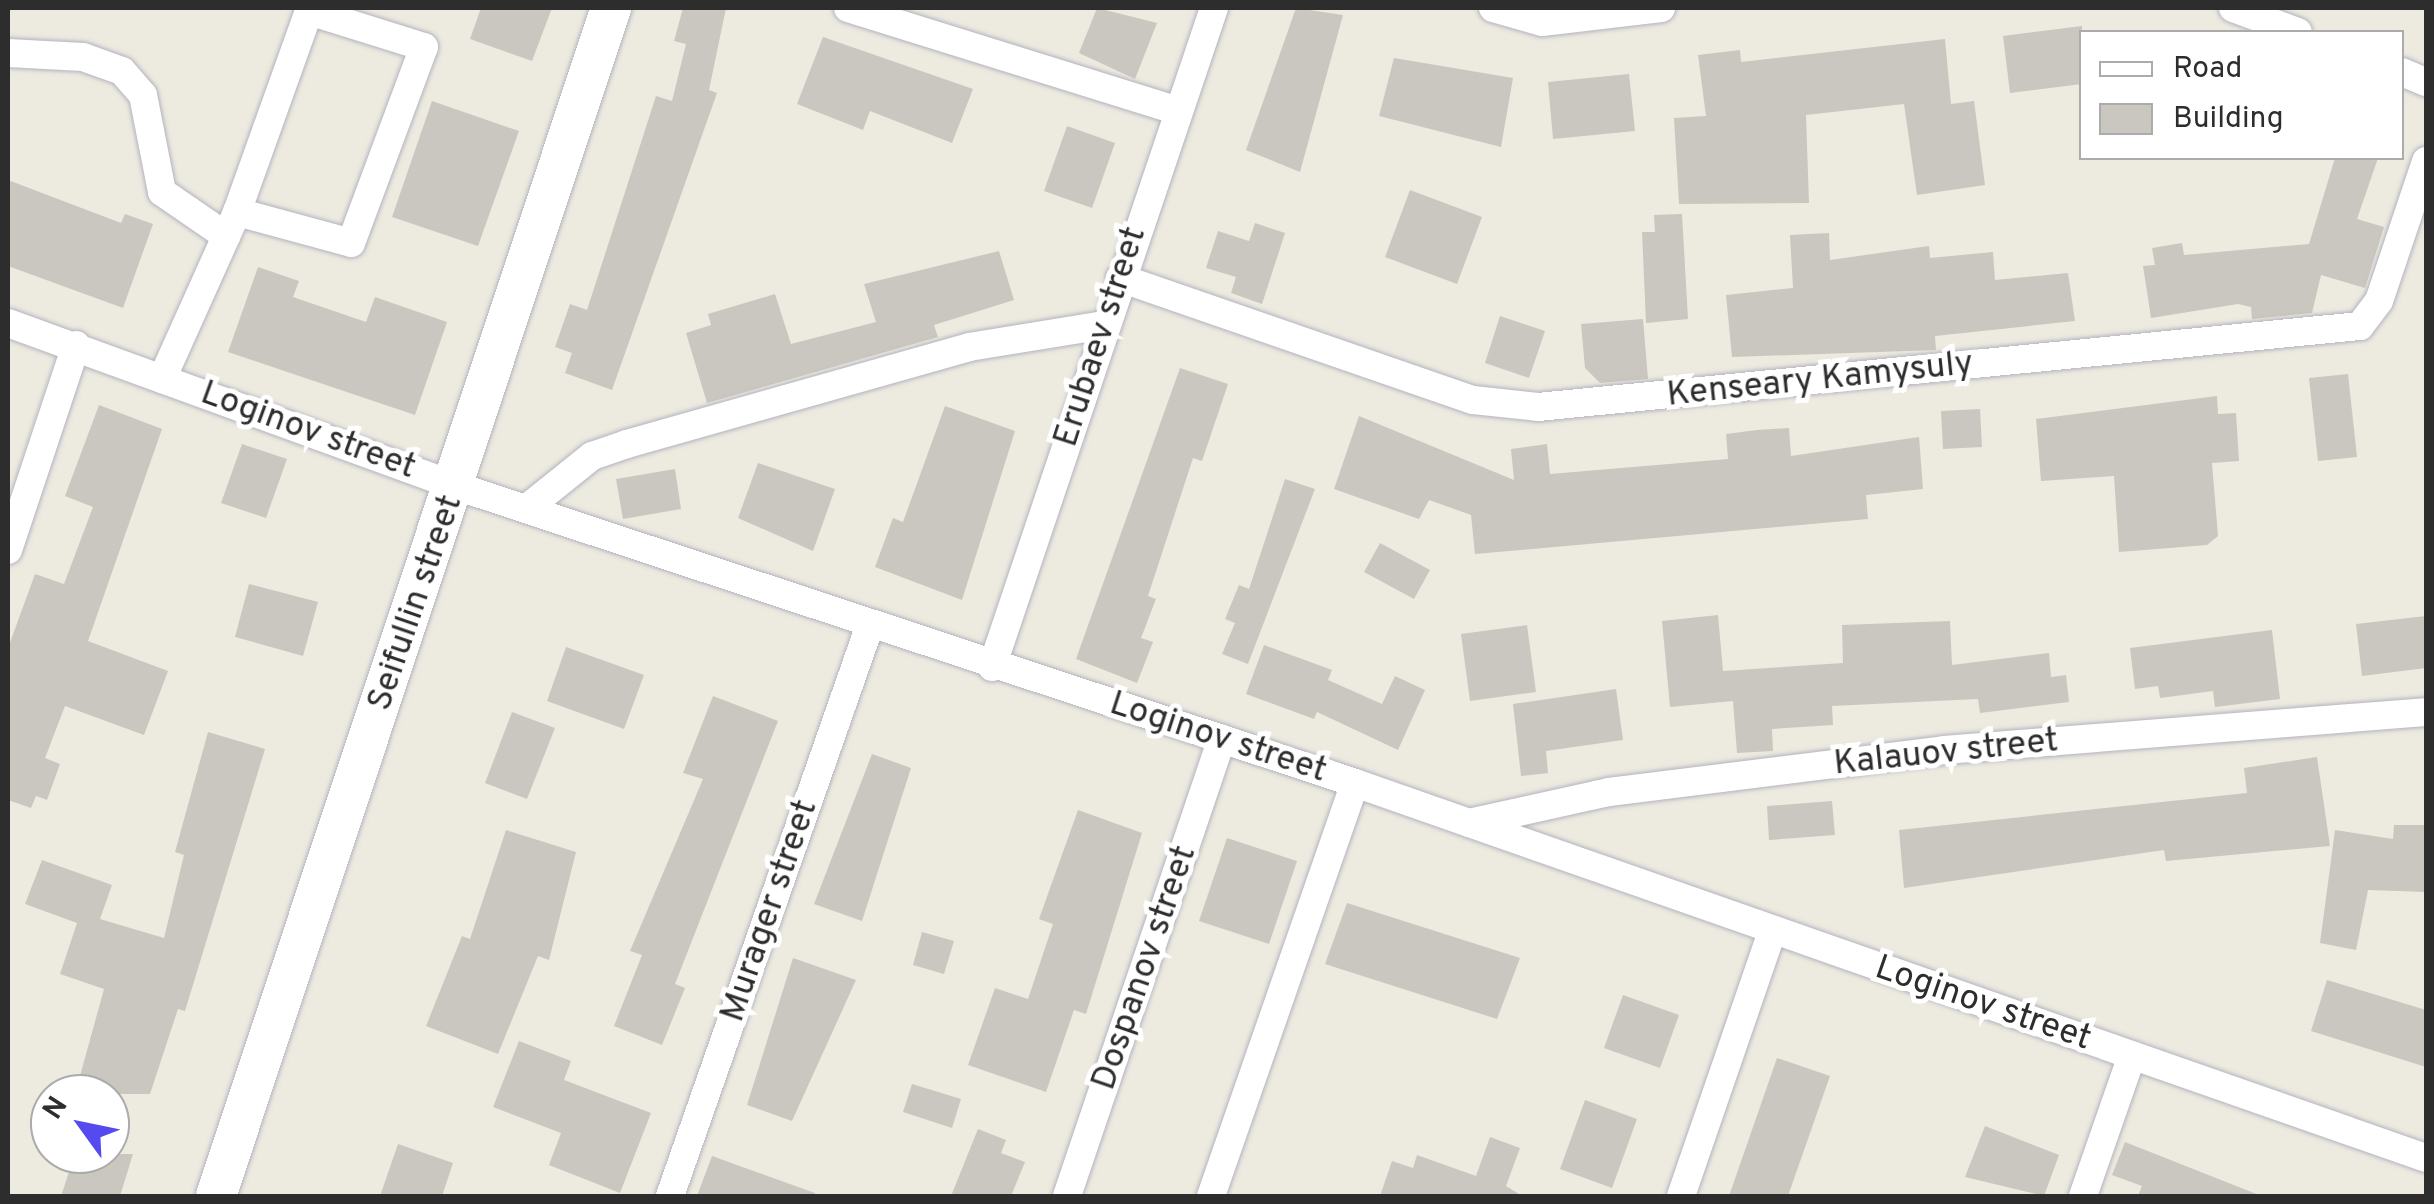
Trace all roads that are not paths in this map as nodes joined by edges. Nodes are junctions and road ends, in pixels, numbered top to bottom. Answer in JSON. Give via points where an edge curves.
{"nodes":[{"id":1,"x":611,"y":8,"type":"edge"},
{"id":2,"x":848,"y":8,"type":"edge"},
{"id":3,"x":1214,"y":8,"type":"edge"},
{"id":4,"x":1494,"y":8,"type":"edge"},
{"id":5,"x":1661,"y":8,"type":"edge"},
{"id":6,"x":2233,"y":8,"type":"edge"},
{"id":7,"x":309,"y":9,"type":"edge"},
{"id":8,"x":2293,"y":30,"type":"edge"},
{"id":9,"x":8,"y":53,"type":"edge"},
{"id":10,"x":1178,"y":111,"type":"junction"},
{"id":11,"x":2426,"y":161,"type":"edge"},
{"id":12,"x":231,"y":224,"type":"junction"},
{"id":13,"x":1120,"y":278,"type":"junction"},
{"id":14,"x":8,"y":323,"type":"edge"},
{"id":15,"x":1105,"y":325,"type":"junction"},
{"id":16,"x":76,"y":345,"type":"junction"},
{"id":17,"x":162,"y":379,"type":"junction"},
{"id":18,"x":456,"y":486,"type":"junction"},
{"id":19,"x":526,"y":509,"type":"junction"},
{"id":20,"x":8,"y":550,"type":"edge"},
{"id":21,"x":870,"y":625,"type":"junction"},
{"id":22,"x":992,"y":667,"type":"junction"},
{"id":23,"x":2426,"y":712,"type":"edge"},
{"id":24,"x":1222,"y":739,"type":"junction"},
{"id":25,"x":1354,"y":782,"type":"junction"},
{"id":26,"x":1469,"y":822,"type":"junction"},
{"id":27,"x":1772,"y":931,"type":"junction"},
{"id":28,"x":2132,"y":1055,"type":"junction"},
{"id":29,"x":2426,"y":1158,"type":"edge"},
{"id":30,"x":216,"y":1196,"type":"edge"},
{"id":31,"x":670,"y":1196,"type":"edge"},
{"id":32,"x":1067,"y":1196,"type":"edge"},
{"id":33,"x":1211,"y":1196,"type":"edge"},
{"id":34,"x":1680,"y":1196,"type":"edge"},
{"id":35,"x":2082,"y":1196,"type":"edge"}],
"edges":[{"from":1,"to":18,"type":"main road","name":"Seifullin street"},
{"from":2,"to":10,"type":"street"},
{"from":3,"to":10,"type":"street","name":"Erubaev street"},
{"from":4,"to":5,"type":"street","via":[[1542,22]]},
{"from":6,"to":8,"type":"street"},
{"from":7,"to":12,"type":"street"},
{"from":7,"to":12,"type":"street","via":[[424,48],[351,243]]},
{"from":9,"to":12,"type":"street","via":[[84,57],[122,71],[144,94],[162,192]]},
{"from":10,"to":13,"type":"street","name":"Erubaev street"},
{"from":11,"to":13,"type":"street","name":"Kenseary Kamysuly","via":[[2379,301],[2360,326],[1538,407],[1473,400]]},
{"from":12,"to":17,"type":"street"},
{"from":13,"to":15,"type":"street","name":"Erubaev street"},
{"from":14,"to":16,"type":"street","name":"Loginov street"},
{"from":15,"to":19,"type":"street","via":[[969,347],[627,444],[592,456]]},
{"from":15,"to":22,"type":"street","name":"Erubaev street"},
{"from":16,"to":17,"type":"street","name":"Loginov street"},
{"from":16,"to":20,"type":"street"},
{"from":17,"to":18,"type":"street","name":"Loginov street"},
{"from":18,"to":19,"type":"street","name":"Loginov street"},
{"from":18,"to":30,"type":"main road","name":"Seifullin street"},
{"from":19,"to":21,"type":"street","name":"Loginov street"},
{"from":21,"to":22,"type":"street","name":"Loginov street"},
{"from":21,"to":31,"type":"street","name":"Murager street"},
{"from":22,"to":24,"type":"street","name":"Loginov street"},
{"from":23,"to":26,"type":"street","name":"Kalauov street","via":[[1944,750],[1609,792]]},
{"from":24,"to":25,"type":"street","name":"Loginov street"},
{"from":24,"to":32,"type":"street","name":"Dospanov street"},
{"from":25,"to":26,"type":"street","name":"Loginov street"},
{"from":25,"to":33,"type":"street"},
{"from":26,"to":27,"type":"street","name":"Loginov street"},
{"from":27,"to":28,"type":"street","name":"Loginov street"},
{"from":27,"to":34,"type":"street"},
{"from":28,"to":29,"type":"street","name":"Loginov street"},
{"from":28,"to":35,"type":"street"}]}
